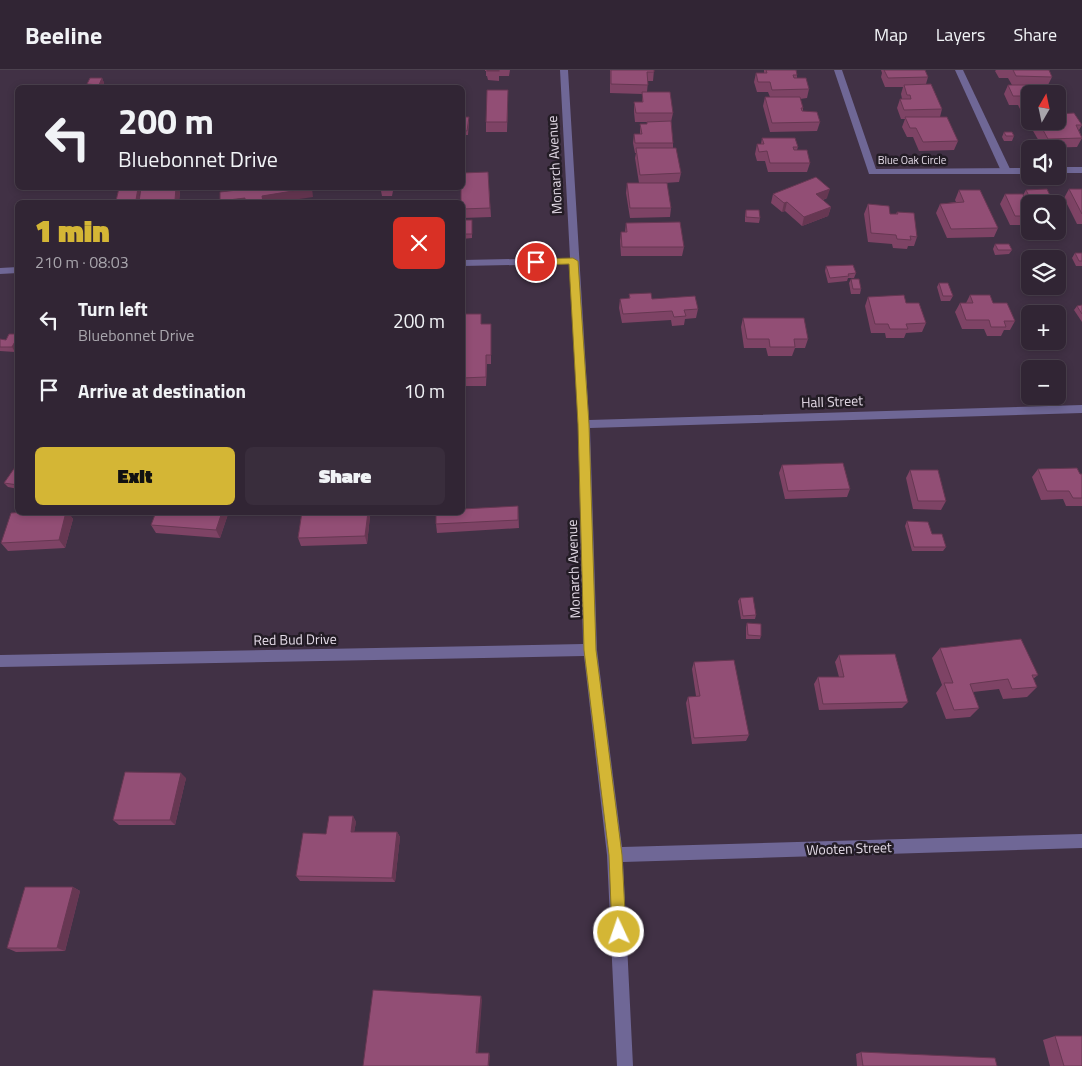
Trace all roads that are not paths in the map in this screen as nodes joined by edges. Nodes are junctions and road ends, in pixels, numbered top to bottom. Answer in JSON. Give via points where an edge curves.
{"nodes":[{"id":1,"x":564,"y":70,"type":"edge"},
{"id":2,"x":838,"y":70,"type":"edge"},
{"id":3,"x":959,"y":70,"type":"edge"},
{"id":4,"x":1066,"y":170,"type":"edge"},
{"id":5,"x":1082,"y":170,"type":"edge"},
{"id":6,"x":1006,"y":171,"type":"junction"},
{"id":7,"x":1021,"y":171,"type":"edge"},
{"id":8,"x":573,"y":261,"type":"junction"},
{"id":9,"x":465,"y":263,"type":"edge"},
{"id":10,"x":15,"y":270,"type":"edge"},
{"id":11,"x":0,"y":271,"type":"edge"},
{"id":12,"x":1082,"y":409,"type":"edge"},
{"id":13,"x":584,"y":424,"type":"junction"},
{"id":14,"x":590,"y":650,"type":"junction"},
{"id":15,"x":0,"y":661,"type":"edge"},
{"id":16,"x":1082,"y":841,"type":"edge"},
{"id":17,"x":615,"y":855,"type":"junction"},
{"id":18,"x":625,"y":1066,"type":"edge"}],
"edges":[{"from":1,"to":8,"type":"street","name":"Monarch Avenue"},
{"from":2,"to":6,"type":"street","name":"Blue Oak Circle","via":[[872,172]]},
{"from":3,"to":6,"type":"street"},
{"from":4,"to":5,"type":"street"},
{"from":6,"to":7,"type":"street","name":"Blue Oak Circle"},
{"from":8,"to":9,"type":"street"},
{"from":8,"to":13,"type":"street","name":"Monarch Avenue"},
{"from":10,"to":11,"type":"street"},
{"from":12,"to":13,"type":"street","name":"Hall Street"},
{"from":13,"to":14,"type":"street","name":"Monarch Avenue"},
{"from":14,"to":15,"type":"street","name":"Red Bud Drive"},
{"from":14,"to":17,"type":"street","name":"Monarch Avenue"},
{"from":16,"to":17,"type":"street","name":"Wooten Street"},
{"from":17,"to":18,"type":"street","name":"Monarch Avenue"}]}
